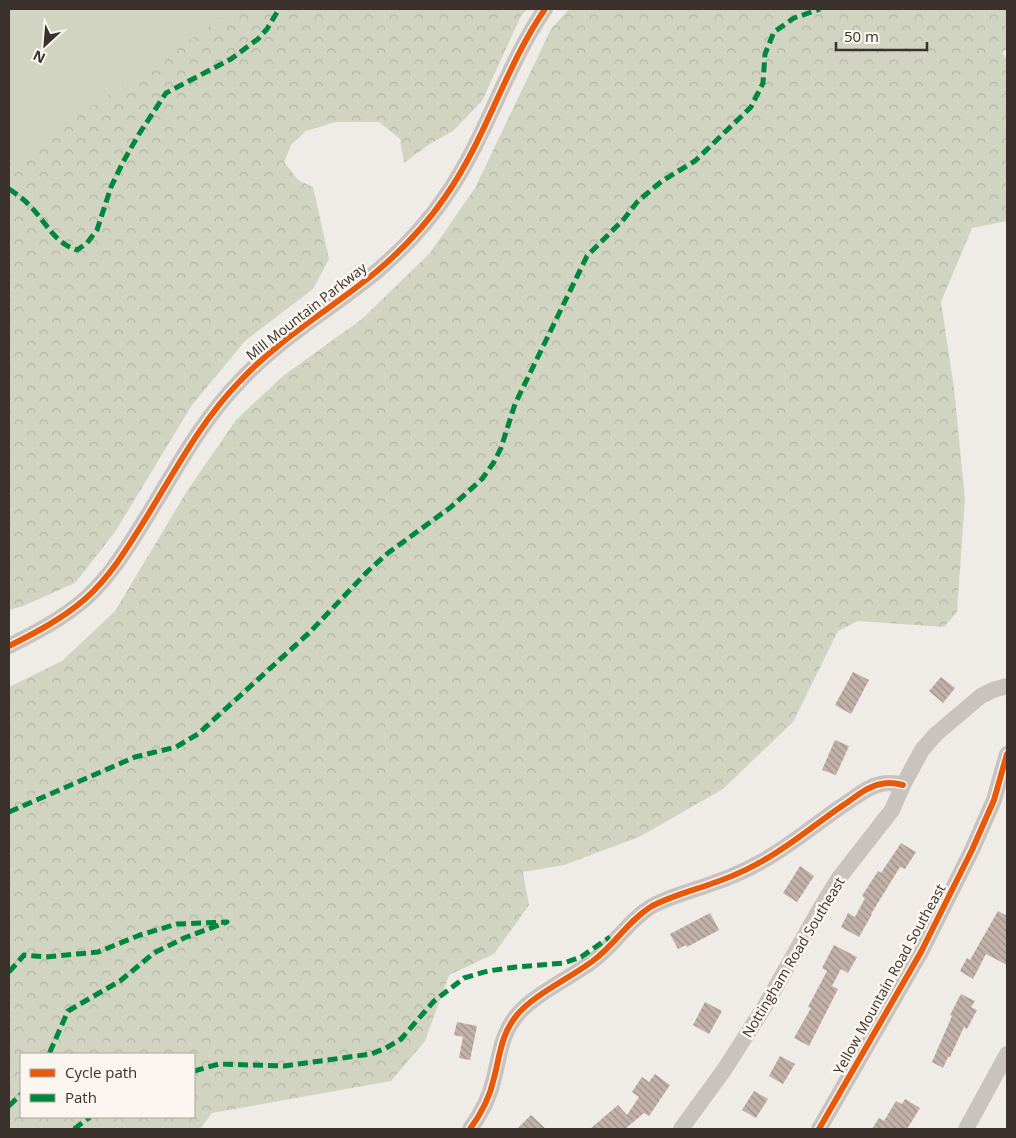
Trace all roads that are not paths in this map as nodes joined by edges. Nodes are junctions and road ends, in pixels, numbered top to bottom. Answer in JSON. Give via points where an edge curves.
{"nodes":[{"id":1,"x":545,"y":9,"type":"edge"},
{"id":2,"x":9,"y":646,"type":"edge"},
{"id":3,"x":1007,"y":686,"type":"edge"},
{"id":4,"x":1007,"y":754,"type":"edge"},
{"id":5,"x":904,"y":785,"type":"junction"},
{"id":6,"x":1007,"y":1054,"type":"edge"},
{"id":7,"x":470,"y":1129,"type":"edge"},
{"id":8,"x":681,"y":1129,"type":"edge"},
{"id":9,"x":819,"y":1129,"type":"edge"},
{"id":10,"x":966,"y":1129,"type":"edge"}],
"edges":[{"from":1,"to":2,"type":"street","name":"Mill Mountain Parkway","via":[[464,166],[426,223],[375,273],[292,334],[240,381],[196,437],[104,580],[65,615]]},
{"from":3,"to":5,"type":"street","name":"Nottingham Road Southeast","via":[[981,696],[936,734],[922,750]]},
{"from":4,"to":9,"type":"street","name":"Yellow Mountain Road Southeast","via":[[994,800],[921,952]]},
{"from":5,"to":7,"type":"street","via":[[892,783],[868,788],[758,864],[668,899],[640,915],[595,959],[517,1014],[502,1039],[486,1102]]},
{"from":5,"to":8,"type":"street","name":"Nottingham Road Southeast","via":[[892,810],[839,878],[724,1070]]},
{"from":6,"to":10,"type":"street"}]}
